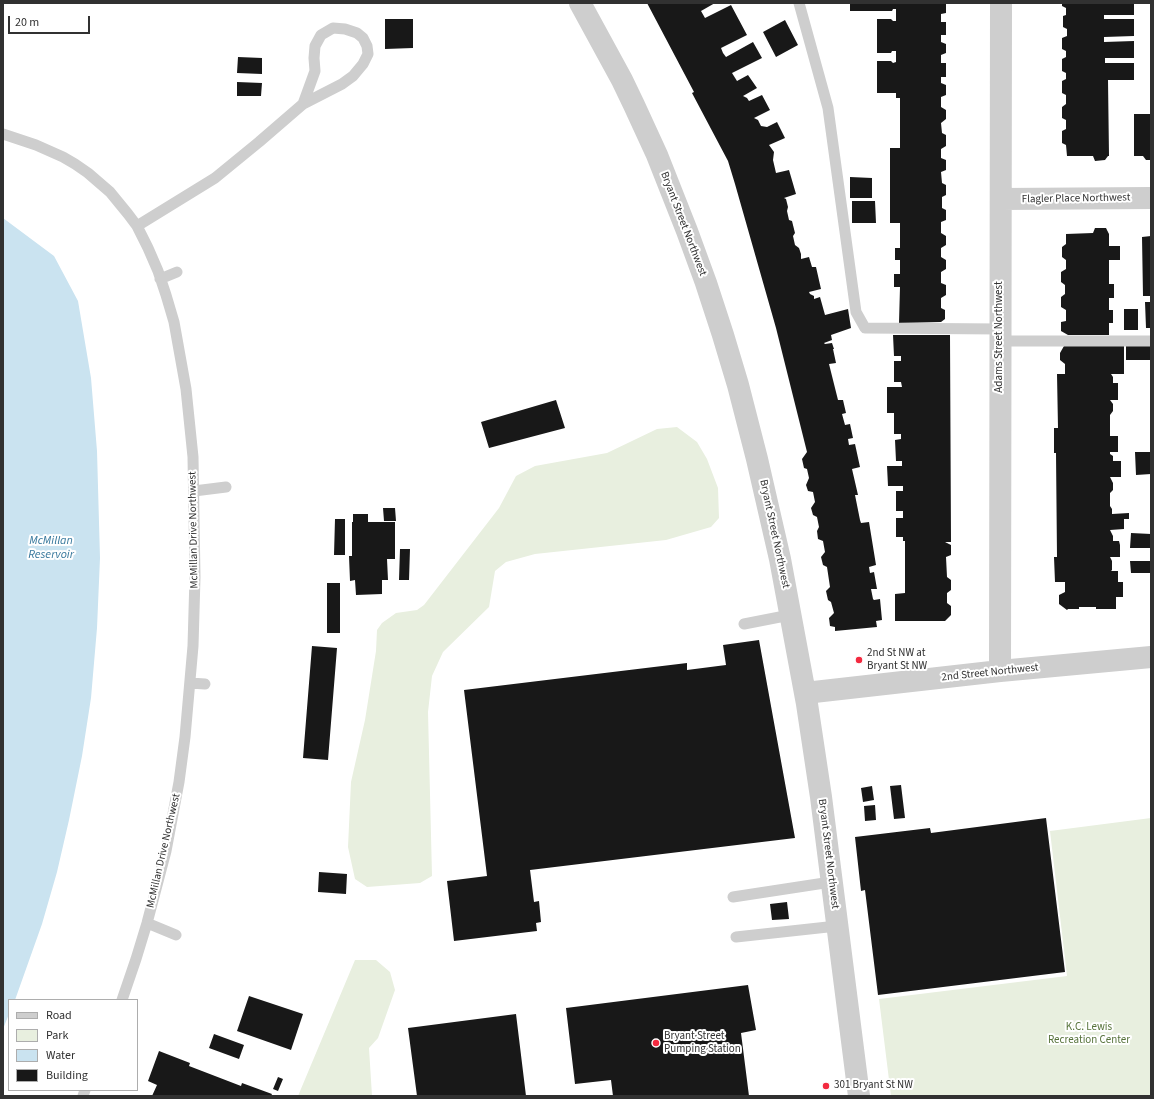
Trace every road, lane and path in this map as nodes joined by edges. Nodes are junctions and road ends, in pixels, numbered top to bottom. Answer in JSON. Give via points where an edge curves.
{"nodes":[{"id":1,"x":580,"y":3,"type":"edge"},
{"id":2,"x":799,"y":3,"type":"edge"},
{"id":3,"x":1001,"y":3,"type":"edge"},
{"id":4,"x":303,"y":104,"type":"junction"},
{"id":5,"x":3,"y":134,"type":"edge"},
{"id":6,"x":1151,"y":198,"type":"edge"},
{"id":7,"x":1001,"y":199,"type":"junction"},
{"id":8,"x":137,"y":226,"type":"junction"},
{"id":9,"x":177,"y":272,"type":"dead end"},
{"id":10,"x":160,"y":279,"type":"junction"},
{"id":11,"x":1000,"y":335,"type":"junction"},
{"id":12,"x":1151,"y":341,"type":"edge"},
{"id":13,"x":226,"y":487,"type":"dead end"},
{"id":14,"x":194,"y":491,"type":"junction"},
{"id":15,"x":790,"y":615,"type":"junction"},
{"id":16,"x":744,"y":624,"type":"dead end"},
{"id":17,"x":1151,"y":656,"type":"edge"},
{"id":18,"x":1000,"y":671,"type":"junction"},
{"id":19,"x":190,"y":683,"type":"junction"},
{"id":20,"x":204,"y":684,"type":"dead end"},
{"id":21,"x":805,"y":693,"type":"junction"},
{"id":22,"x":831,"y":882,"type":"junction"},
{"id":23,"x":733,"y":897,"type":"dead end"},
{"id":24,"x":147,"y":923,"type":"junction"},
{"id":25,"x":837,"y":926,"type":"junction"},
{"id":26,"x":176,"y":935,"type":"dead end"},
{"id":27,"x":736,"y":936,"type":"dead end"},
{"id":28,"x":122,"y":999,"type":"edge"},
{"id":29,"x":859,"y":1096,"type":"edge"}],
"edges":[{"from":1,"to":15,"type":"street","name":"Bryant Street Northwest","via":[[622,80],[653,148],[688,231],[706,283],[736,378],[757,459]]},
{"from":2,"to":11,"type":"lane","via":[[828,108],[856,312],[864,328]]},
{"from":3,"to":7,"type":"street","name":"Adams Street Northwest"},
{"from":4,"to":4,"type":"lane","via":[[353,76],[368,54],[363,38],[345,29],[333,28],[321,35],[315,46],[315,71]]},
{"from":4,"to":8,"type":"lane","via":[[215,178]]},
{"from":5,"to":8,"type":"lane","name":"McMillan Drive Northwest","via":[[36,145],[75,164],[110,192]]},
{"from":6,"to":7,"type":"street","name":"Flagler Place Northwest"},
{"from":7,"to":11,"type":"street","name":"Adams Street Northwest"},
{"from":8,"to":10,"type":"lane","name":"McMillan Drive Northwest"},
{"from":9,"to":10,"type":"lane"},
{"from":10,"to":14,"type":"lane","name":"McMillan Drive Northwest","via":[[174,322],[185,382]]},
{"from":11,"to":12,"type":"lane"},
{"from":11,"to":18,"type":"street","name":"Adams Street Northwest"},
{"from":13,"to":14,"type":"lane"},
{"from":14,"to":19,"type":"lane","name":"McMillan Drive Northwest","via":[[194,600]]},
{"from":15,"to":16,"type":"lane"},
{"from":15,"to":21,"type":"street","name":"Bryant Street Northwest"},
{"from":17,"to":18,"type":"street","name":"2nd Street Northwest"},
{"from":18,"to":21,"type":"street","name":"2nd Street Northwest"},
{"from":19,"to":20,"type":"lane"},
{"from":19,"to":24,"type":"lane","name":"McMillan Drive Northwest","via":[[180,782],[166,851]]},
{"from":21,"to":22,"type":"street","name":"Bryant Street Northwest"},
{"from":22,"to":23,"type":"lane"},
{"from":22,"to":25,"type":"street","name":"Bryant Street Northwest"},
{"from":24,"to":26,"type":"lane"},
{"from":24,"to":28,"type":"lane","name":"McMillan Drive Northwest"},
{"from":25,"to":27,"type":"lane"},
{"from":25,"to":29,"type":"street","name":"Bryant Street Northwest"}]}
